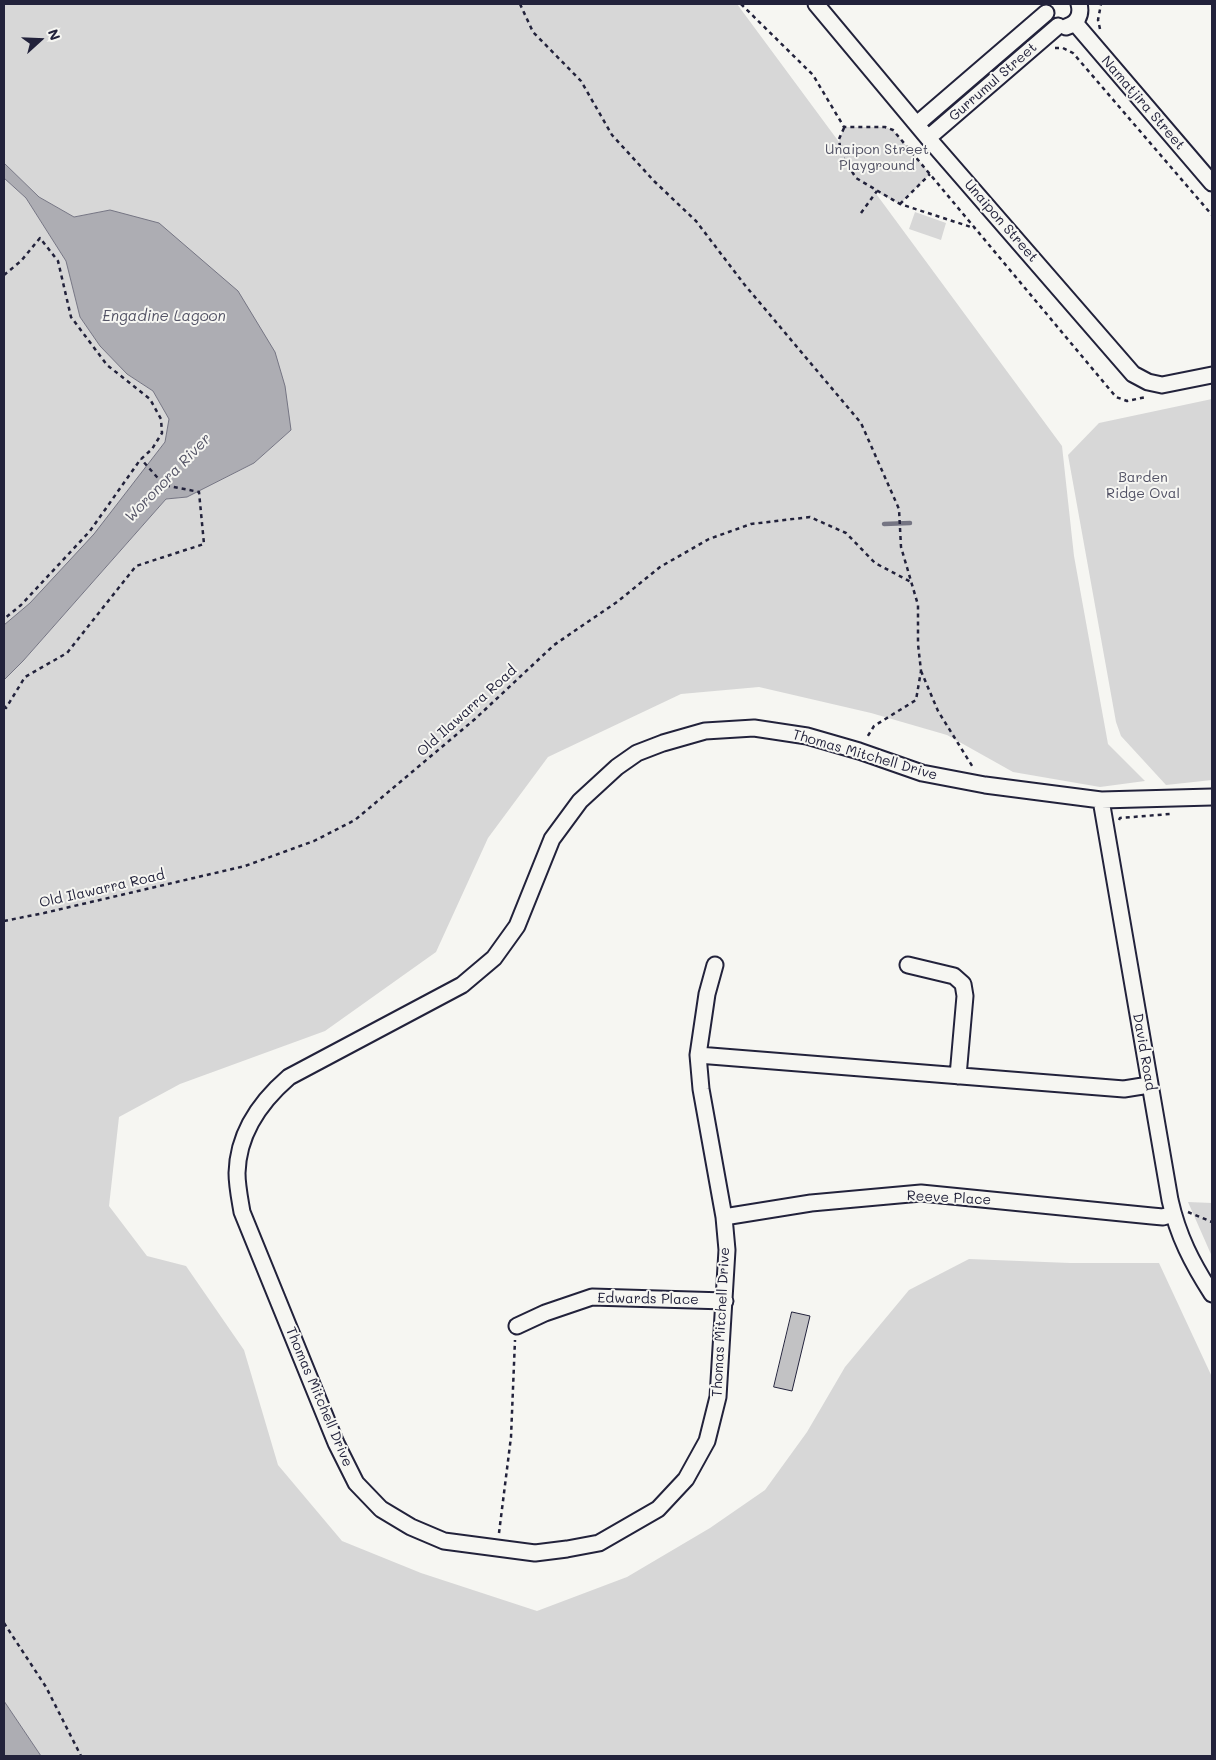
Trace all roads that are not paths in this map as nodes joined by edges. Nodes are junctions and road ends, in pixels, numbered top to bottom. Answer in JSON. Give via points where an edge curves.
{"nodes":[{"id":1,"x":816,"y":4,"type":"edge"},
{"id":2,"x":1079,"y":4,"type":"edge"},
{"id":3,"x":1046,"y":8,"type":"edge"},
{"id":4,"x":1075,"y":23,"type":"junction"},
{"id":5,"x":1058,"y":26,"type":"junction"},
{"id":6,"x":917,"y":124,"type":"junction"},
{"id":7,"x":928,"y":138,"type":"junction"},
{"id":8,"x":1212,"y":183,"type":"edge"},
{"id":9,"x":1212,"y":375,"type":"edge"},
{"id":10,"x":1212,"y":797,"type":"edge"},
{"id":11,"x":1102,"y":800,"type":"junction"},
{"id":12,"x":716,"y":965,"type":"dead end"},
{"id":13,"x":908,"y":965,"type":"dead end"},
{"id":14,"x":698,"y":1055,"type":"junction"},
{"id":15,"x":958,"y":1076,"type":"junction"},
{"id":16,"x":1149,"y":1085,"type":"junction"},
{"id":17,"x":1182,"y":1210,"type":"junction"},
{"id":18,"x":724,"y":1217,"type":"junction"},
{"id":19,"x":1212,"y":1294,"type":"edge"},
{"id":20,"x":725,"y":1302,"type":"junction"},
{"id":21,"x":517,"y":1326,"type":"road end"}],
"edges":[{"from":1,"to":6,"type":"street","name":"Unaipon Street"},
{"from":2,"to":4,"type":"street","via":[[1080,14]]},
{"from":3,"to":5,"type":"street","via":[[1050,21]]},
{"from":3,"to":6,"type":"street","name":"Gurrumul Street"},
{"from":4,"to":5,"type":"street"},
{"from":4,"to":8,"type":"street","name":"Namatjira Street"},
{"from":5,"to":7,"type":"street","name":"Gurrumul Street"},
{"from":6,"to":7,"type":"street","name":"Unaipon Street"},
{"from":7,"to":9,"type":"street","name":"Unaipon Street","via":[[1133,374],[1162,385]]},
{"from":10,"to":11,"type":"street","name":"Thomas Mitchell Drive"},
{"from":11,"to":16,"type":"street","name":"David Road"},
{"from":11,"to":20,"type":"street","name":"Thomas Mitchell Drive","via":[[985,785],[922,773],[807,736],[754,728],[705,731],[637,753],[580,801],[552,840],[517,926],[494,958],[462,985],[289,1077],[256,1112],[242,1142],[237,1174],[242,1212],[336,1443],[356,1483],[382,1509],[411,1527],[444,1541],[535,1552],[567,1550],[599,1543],[658,1509],[686,1479],[707,1441],[718,1397]]},
{"from":12,"to":14,"type":"street","name":"Thomas Mitchell Drive","via":[[707,994]]},
{"from":13,"to":15,"type":"street","via":[[954,976],[963,984],[965,996]]},
{"from":14,"to":15,"type":"street"},
{"from":14,"to":18,"type":"street","name":"Thomas Mitchell Drive","via":[[700,1089]]},
{"from":15,"to":16,"type":"street","via":[[1124,1089]]},
{"from":16,"to":17,"type":"street","name":"David Road"},
{"from":17,"to":18,"type":"street","name":"Reeve Place","via":[[1163,1217],[921,1194],[811,1203]]},
{"from":17,"to":19,"type":"street","name":"David Road","via":[[1182,1241]]},
{"from":18,"to":20,"type":"street","name":"Thomas Mitchell Drive","via":[[727,1250]]},
{"from":20,"to":21,"type":"street","name":"Edwards Place","via":[[592,1297]]}]}
